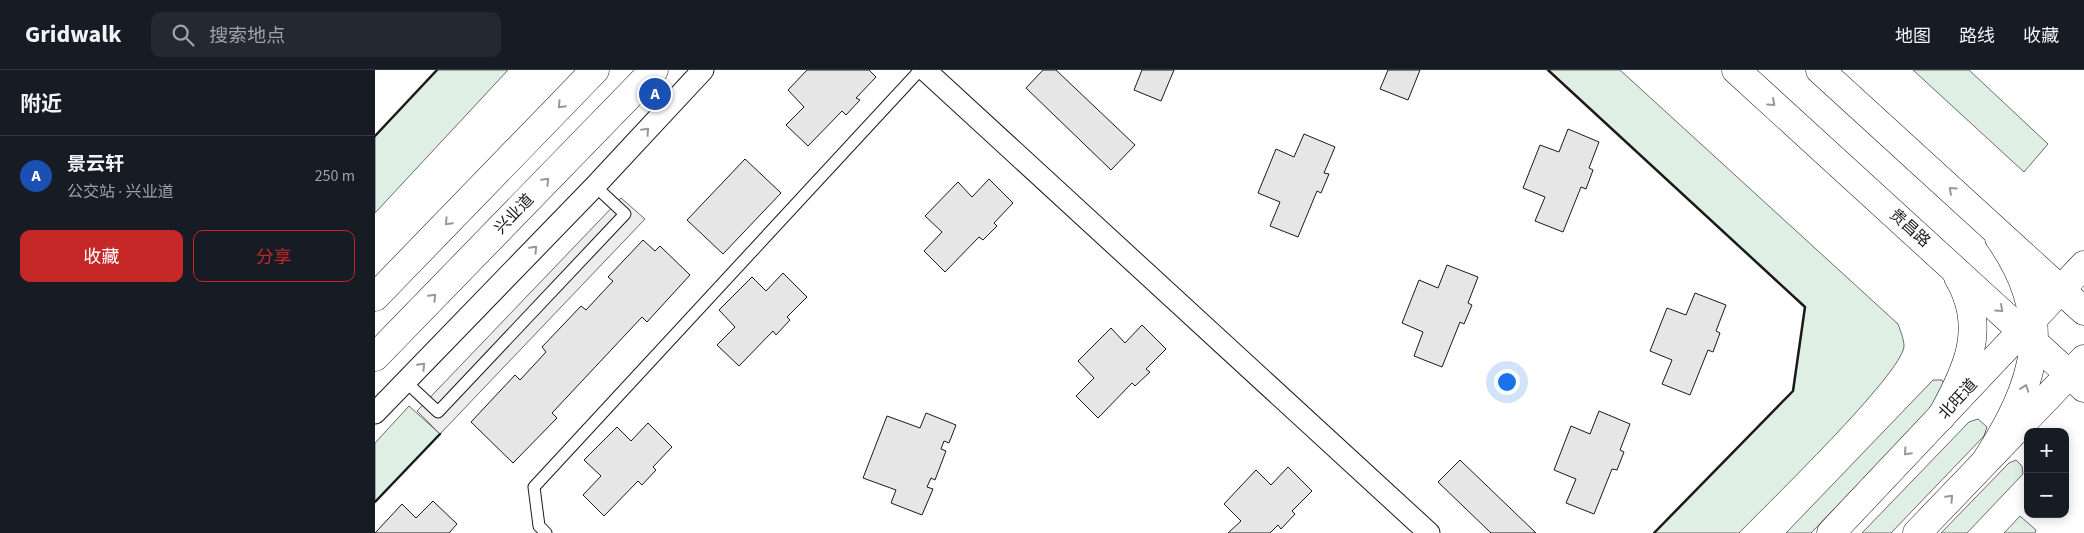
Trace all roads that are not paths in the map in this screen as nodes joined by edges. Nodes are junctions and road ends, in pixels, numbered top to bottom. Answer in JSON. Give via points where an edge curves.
{"nodes":[{"id":1,"x":595,"y":70,"type":"edge"},
{"id":2,"x":654,"y":70,"type":"edge"},
{"id":3,"x":703,"y":70,"type":"edge"},
{"id":4,"x":920,"y":70,"type":"edge"},
{"id":5,"x":925,"y":70,"type":"edge"},
{"id":6,"x":1735,"y":70,"type":"edge"},
{"id":7,"x":1820,"y":70,"type":"edge"},
{"id":8,"x":595,"y":186,"type":"junction"},
{"id":9,"x":1988,"y":223,"type":"junction"},
{"id":10,"x":1951,"y":265,"type":"junction"},
{"id":11,"x":2084,"y":265,"type":"edge"},
{"id":12,"x":2061,"y":289,"type":"junction"},
{"id":13,"x":375,"y":297,"type":"edge"},
{"id":14,"x":2084,"y":311,"type":"edge"},
{"id":15,"x":2030,"y":330,"type":"junction"},
{"id":16,"x":375,"y":358,"type":"edge"},
{"id":17,"x":2079,"y":374,"type":"edge"},
{"id":18,"x":405,"y":382,"type":"junction"},
{"id":19,"x":375,"y":413,"type":"edge"},
{"id":20,"x":1941,"y":417,"type":"junction"},
{"id":21,"x":1985,"y":462,"type":"junction"},
{"id":22,"x":546,"y":533,"type":"edge"},
{"id":23,"x":1429,"y":533,"type":"edge"},
{"id":24,"x":1831,"y":533,"type":"edge"},
{"id":25,"x":1917,"y":533,"type":"edge"}],
"edges":[{"from":1,"to":13,"type":"main road","one_way":true},
{"from":16,"to":2,"type":"main road","name":"兴业道","one_way":true},
{"from":8,"to":3,"type":"street","one_way":true},
{"from":4,"to":22,"type":"lane","via":[[534,487],[539,526]]},
{"from":5,"to":23,"type":"street"},
{"from":6,"to":10,"type":"main road","name":"贵昌路","one_way":true},
{"from":9,"to":7,"type":"main road","one_way":true},
{"from":18,"to":8,"type":"street","one_way":true},
{"from":8,"to":18,"type":"lane","via":[[625,214],[444,405],[437,412]]},
{"from":9,"to":12,"type":"main road"},
{"from":9,"to":15,"type":"main road","via":[[2013,258],[2029,297]]},
{"from":10,"to":15,"type":"main road","name":"贵昌路","one_way":true},
{"from":10,"to":20,"type":"main road","via":[[1967,291],[1973,330],[1965,369]]},
{"from":11,"to":12,"type":"main road","name":"北旺道"},
{"from":12,"to":14,"type":"main road"},
{"from":12,"to":15,"type":"main road","name":"北旺道"},
{"from":15,"to":17,"type":"main road","name":"贵昌路"},
{"from":15,"to":20,"type":"main road","name":"北旺道"},
{"from":21,"to":15,"type":"main road","one_way":true,"via":[[2023,397],[2033,358]]},
{"from":17,"to":21,"type":"main road"},
{"from":18,"to":19,"type":"street"},
{"from":20,"to":24,"type":"main road","name":"北旺道","one_way":true},
{"from":25,"to":21,"type":"main road","one_way":true}]}
